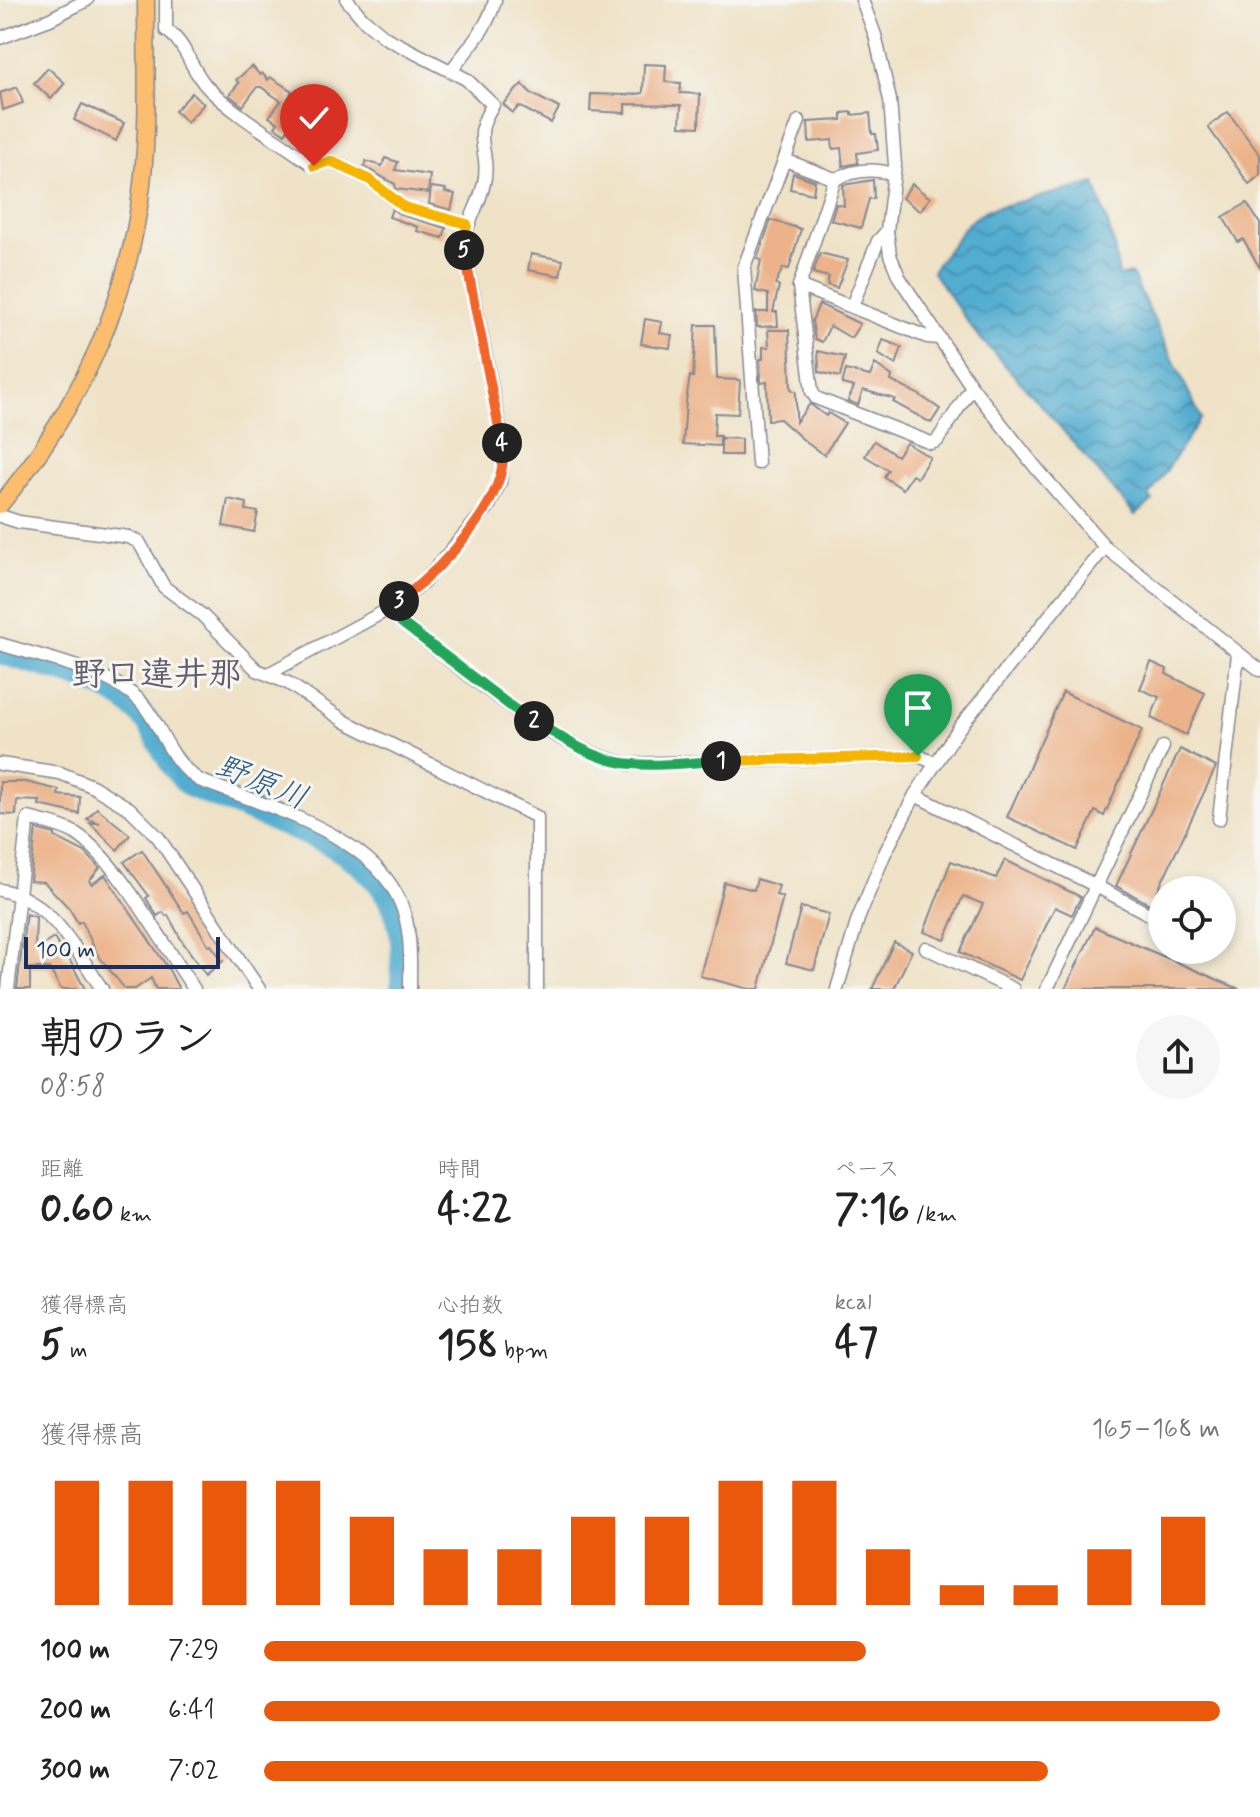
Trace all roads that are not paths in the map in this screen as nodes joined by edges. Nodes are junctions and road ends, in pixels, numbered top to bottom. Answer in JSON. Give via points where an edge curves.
{"nodes":[{"id":1,"x":87,"y":0,"type":"edge"},
{"id":2,"x":146,"y":0,"type":"edge"},
{"id":3,"x":166,"y":0,"type":"edge"},
{"id":4,"x":347,"y":0,"type":"edge"},
{"id":5,"x":495,"y":0,"type":"edge"},
{"id":6,"x":862,"y":0,"type":"edge"},
{"id":7,"x":0,"y":38,"type":"edge"},
{"id":8,"x":451,"y":71,"type":"junction"},
{"id":9,"x":799,"y":121,"type":"dead end"},
{"id":10,"x":785,"y":160,"type":"junction"},
{"id":11,"x":893,"y":174,"type":"junction"},
{"id":12,"x":835,"y":179,"type":"junction"},
{"id":13,"x":467,"y":224,"type":"junction"},
{"id":14,"x":887,"y":231,"type":"junction"},
{"id":15,"x":799,"y":286,"type":"junction"},
{"id":16,"x":852,"y":306,"type":"junction"},
{"id":17,"x":939,"y":338,"type":"junction"},
{"id":18,"x":972,"y":387,"type":"junction"},
{"id":19,"x":758,"y":463,"type":"dead end"},
{"id":20,"x":0,"y":505,"type":"edge"},
{"id":21,"x":0,"y":516,"type":"edge"},
{"id":22,"x":1105,"y":547,"type":"junction"},
{"id":23,"x":389,"y":609,"type":"junction"},
{"id":24,"x":0,"y":644,"type":"edge"},
{"id":25,"x":1238,"y":654,"type":"junction"},
{"id":26,"x":1260,"y":670,"type":"edge"},
{"id":27,"x":268,"y":674,"type":"junction"},
{"id":28,"x":1163,"y":747,"type":"dead end"},
{"id":29,"x":936,"y":763,"type":"junction"},
{"id":30,"x":0,"y":764,"type":"edge"},
{"id":31,"x":915,"y":795,"type":"junction"},
{"id":32,"x":1219,"y":819,"type":"dead end"},
{"id":33,"x":1096,"y":886,"type":"junction"},
{"id":34,"x":0,"y":890,"type":"edge"},
{"id":35,"x":18,"y":893,"type":"junction"},
{"id":36,"x":1148,"y":914,"type":"edge"},
{"id":37,"x":926,"y":948,"type":"dead end"},
{"id":38,"x":8,"y":989,"type":"edge"},
{"id":39,"x":102,"y":989,"type":"edge"},
{"id":40,"x":194,"y":989,"type":"edge"},
{"id":41,"x":259,"y":989,"type":"edge"},
{"id":42,"x":410,"y":989,"type":"edge"},
{"id":43,"x":537,"y":989,"type":"edge"},
{"id":44,"x":837,"y":989,"type":"edge"},
{"id":45,"x":1013,"y":989,"type":"edge"},
{"id":46,"x":1047,"y":989,"type":"edge"}],
"edges":[{"from":1,"to":7,"type":"street"},
{"from":2,"to":20,"type":"main road","via":[[142,185],[124,276],[70,405]]},
{"from":3,"to":13,"type":"street","via":[[166,30],[177,37],[206,87],[225,103],[314,166],[331,161],[370,180],[404,207]]},
{"from":4,"to":8,"type":"street","via":[[386,38]]},
{"from":5,"to":8,"type":"street","via":[[480,32]]},
{"from":6,"to":11,"type":"street","via":[[886,73]]},
{"from":8,"to":13,"type":"street","via":[[493,105],[481,123],[484,184]]},
{"from":9,"to":10,"type":"street"},
{"from":10,"to":12,"type":"street"},
{"from":10,"to":19,"type":"street","via":[[744,267]]},
{"from":11,"to":12,"type":"street","via":[[878,169]]},
{"from":11,"to":14,"type":"street"},
{"from":12,"to":15,"type":"street"},
{"from":13,"to":23,"type":"street","via":[[463,243],[468,279],[504,449],[500,482],[489,506],[442,564]]},
{"from":14,"to":16,"type":"street"},
{"from":14,"to":17,"type":"street","via":[[899,277]]},
{"from":15,"to":16,"type":"street"},
{"from":15,"to":18,"type":"street","via":[[816,398],[931,443]]},
{"from":16,"to":17,"type":"street"},
{"from":17,"to":18,"type":"street"},
{"from":18,"to":22,"type":"street"},
{"from":21,"to":27,"type":"street","via":[[139,542],[164,587]]},
{"from":22,"to":25,"type":"street"},
{"from":22,"to":29,"type":"street"},
{"from":23,"to":27,"type":"street"},
{"from":23,"to":29,"type":"street","via":[[513,708],[607,760],[629,764],[918,756]]},
{"from":24,"to":42,"type":"street","via":[[114,683],[140,702],[186,772],[319,828],[368,859],[402,905],[410,939]]},
{"from":25,"to":26,"type":"street"},
{"from":25,"to":32,"type":"street"},
{"from":27,"to":43,"type":"street","via":[[346,722],[537,817]]},
{"from":28,"to":33,"type":"street"},
{"from":29,"to":31,"type":"street"},
{"from":30,"to":41,"type":"street","via":[[60,773],[130,809],[158,837]]},
{"from":31,"to":33,"type":"street"},
{"from":31,"to":44,"type":"street","via":[[858,919]]},
{"from":33,"to":36,"type":"street"},
{"from":33,"to":46,"type":"street"},
{"from":34,"to":35,"type":"street"},
{"from":35,"to":38,"type":"street"},
{"from":35,"to":39,"type":"street","via":[[47,911]]},
{"from":35,"to":40,"type":"street","via":[[28,818],[74,833],[105,858]]},
{"from":37,"to":45,"type":"street"}]}
